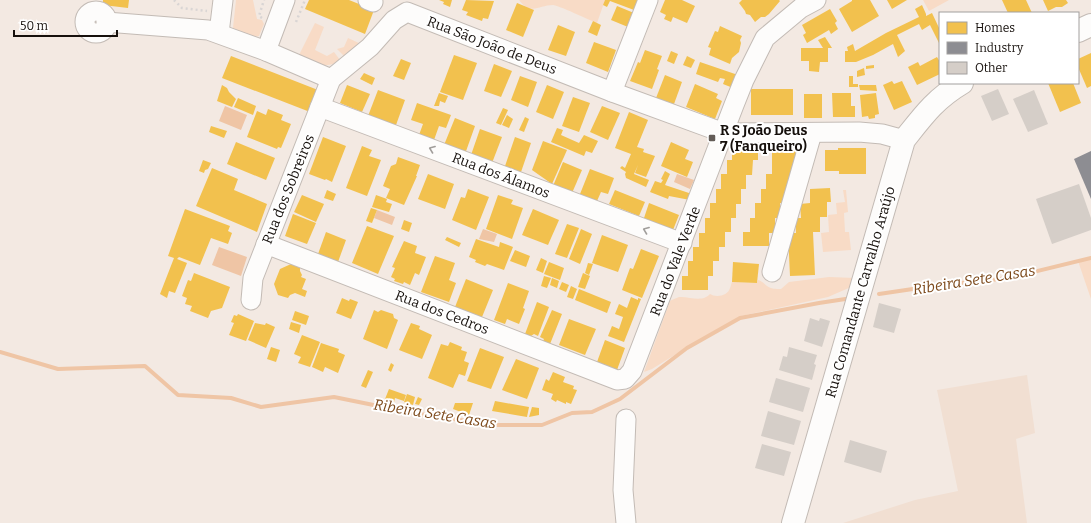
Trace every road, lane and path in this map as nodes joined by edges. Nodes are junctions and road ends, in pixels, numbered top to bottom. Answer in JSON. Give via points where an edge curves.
{"nodes":[{"id":1,"x":174,"y":0,"type":"edge"},
{"id":2,"x":286,"y":0,"type":"edge"},
{"id":3,"x":305,"y":0,"type":"edge"},
{"id":4,"x":648,"y":0,"type":"edge"},
{"id":5,"x":816,"y":0,"type":"edge"},
{"id":6,"x":216,"y":6,"type":"edge"},
{"id":7,"x":390,"y":8,"type":"edge"},
{"id":8,"x":106,"y":22,"type":"dead end"},
{"id":9,"x":294,"y":25,"type":"dead end"},
{"id":10,"x":1091,"y":25,"type":"edge"},
{"id":11,"x":1079,"y":31,"type":"edge"},
{"id":12,"x":219,"y":33,"type":"junction"},
{"id":13,"x":266,"y":51,"type":"junction"},
{"id":14,"x":331,"y":79,"type":"junction"},
{"id":15,"x":960,"y":84,"type":"edge"},
{"id":16,"x":612,"y":92,"type":"junction"},
{"id":17,"x":320,"y":107,"type":"junction"},
{"id":18,"x":724,"y":133,"type":"junction"},
{"id":19,"x":812,"y":133,"type":"junction"},
{"id":20,"x":904,"y":140,"type":"junction"},
{"id":21,"x":682,"y":243,"type":"junction"},
{"id":22,"x":266,"y":244,"type":"junction"},
{"id":23,"x":772,"y":272,"type":"dead end"},
{"id":24,"x":251,"y":300,"type":"dead end"},
{"id":25,"x":617,"y":380,"type":"joint"},
{"id":26,"x":626,"y":419,"type":"dead end"},
{"id":27,"x":626,"y":523,"type":"edge"},
{"id":28,"x":793,"y":523,"type":"edge"}],
"edges":[{"from":1,"to":6,"type":"path","via":[[182,8]]},
{"from":2,"to":13,"type":"street"},
{"from":3,"to":9,"type":"path"},
{"from":4,"to":16,"type":"street"},
{"from":5,"to":18,"type":"street","name":"Rua do Vale Verde","via":[[765,38],[744,80]]},
{"from":6,"to":12,"type":"street"},
{"from":7,"to":14,"type":"street","name":"Rua São João de Deus","via":[[370,47]]},
{"from":7,"to":16,"type":"street","name":"Rua São João de Deus"},
{"from":8,"to":12,"type":"street"},
{"from":10,"to":11,"type":"main road"},
{"from":12,"to":13,"type":"street"},
{"from":13,"to":14,"type":"street"},
{"from":14,"to":17,"type":"street","name":"Rua dos Sobreiros"},
{"from":15,"to":20,"type":"main road","name":"Rua Comandante Carvalho Araújo","via":[[941,97]]},
{"from":16,"to":18,"type":"street","name":"Rua São João de Deus"},
{"from":21,"to":17,"type":"street","name":"Rua dos Álamos","one_way":true},
{"from":17,"to":22,"type":"street","name":"Rua dos Sobreiros"},
{"from":18,"to":19,"type":"street","name":"Rua São João de Deus"},
{"from":18,"to":21,"type":"street","name":"Rua do Vale Verde"},
{"from":19,"to":20,"type":"street","name":"Rua São João de Deus","via":[[859,132],[882,134]]},
{"from":19,"to":23,"type":"street"},
{"from":20,"to":28,"type":"main road","name":"Rua Comandante Carvalho Araújo"},
{"from":21,"to":25,"type":"street","name":"Rua do Vale Verde","via":[[632,370],[625,379]]},
{"from":22,"to":24,"type":"street","name":"Rua dos Sobreiros","via":[[253,278]]},
{"from":22,"to":25,"type":"street","name":"Rua dos Cedros"},
{"from":26,"to":27,"type":"street","via":[[623,490]]}]}
